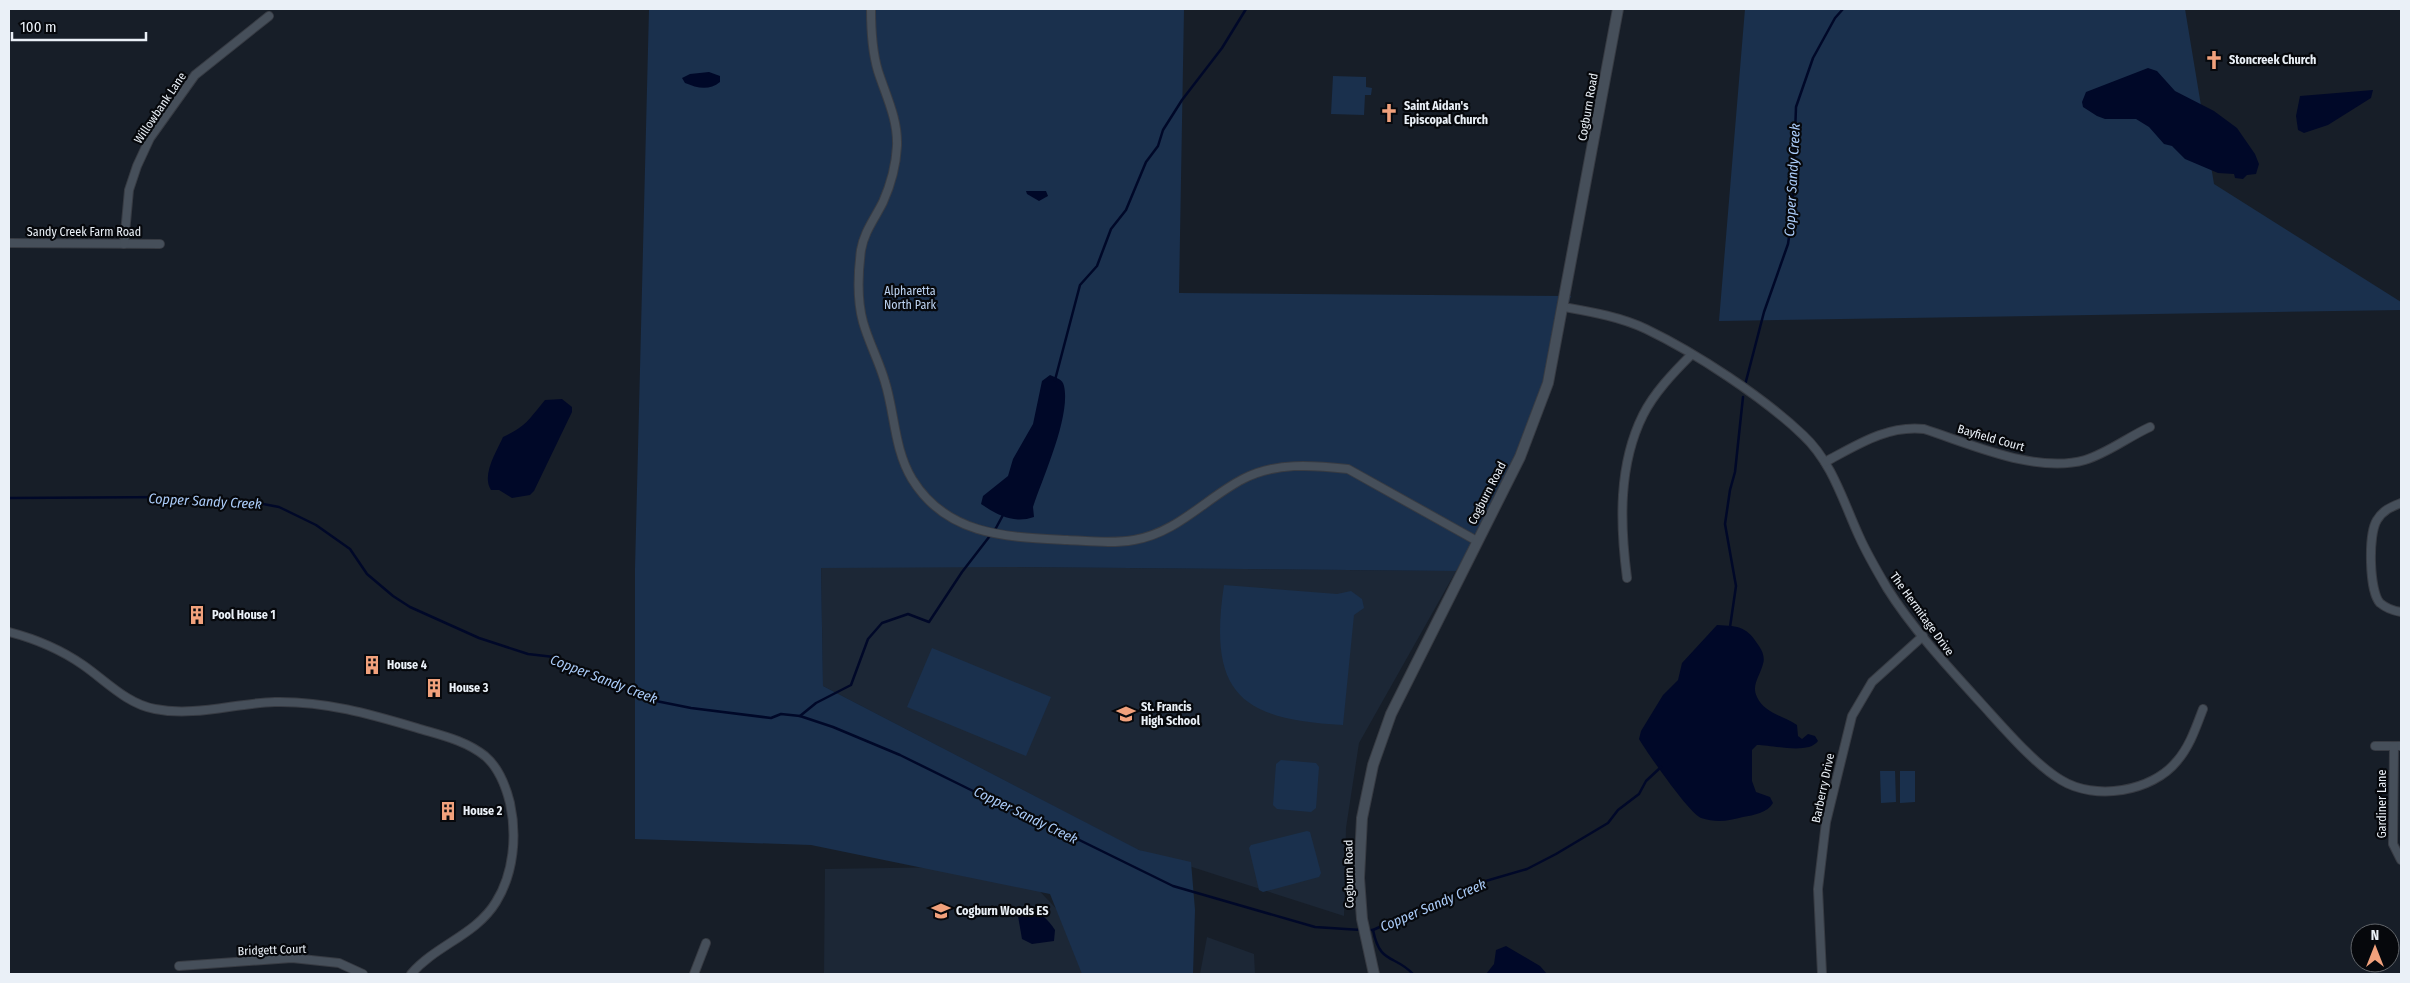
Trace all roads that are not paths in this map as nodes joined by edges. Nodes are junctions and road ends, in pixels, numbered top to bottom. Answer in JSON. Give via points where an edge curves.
{"nodes":[{"id":1,"x":871,"y":9,"type":"edge"},
{"id":2,"x":1618,"y":9,"type":"edge"},
{"id":3,"x":269,"y":16,"type":"dead end"},
{"id":4,"x":9,"y":243,"type":"edge"},
{"id":5,"x":124,"y":244,"type":"junction"},
{"id":6,"x":160,"y":244,"type":"dead end"},
{"id":7,"x":1564,"y":307,"type":"junction"},
{"id":8,"x":1691,"y":355,"type":"junction"},
{"id":9,"x":2150,"y":427,"type":"dead end"},
{"id":10,"x":1825,"y":462,"type":"junction"},
{"id":11,"x":2401,"y":503,"type":"edge"},
{"id":12,"x":1477,"y":541,"type":"junction"},
{"id":13,"x":1627,"y":578,"type":"dead end"},
{"id":14,"x":2401,"y":612,"type":"edge"},
{"id":15,"x":9,"y":632,"type":"edge"},
{"id":16,"x":1923,"y":636,"type":"junction"},
{"id":17,"x":2203,"y":709,"type":"dead end"},
{"id":18,"x":2375,"y":746,"type":"dead end"},
{"id":19,"x":2397,"y":746,"type":"edge"},
{"id":20,"x":2401,"y":860,"type":"edge"},
{"id":21,"x":706,"y":942,"type":"dead end"},
{"id":22,"x":179,"y":966,"type":"dead end"},
{"id":23,"x":363,"y":974,"type":"edge"},
{"id":24,"x":411,"y":974,"type":"edge"},
{"id":25,"x":694,"y":974,"type":"edge"},
{"id":26,"x":1374,"y":974,"type":"edge"},
{"id":27,"x":1822,"y":974,"type":"edge"}],
"edges":[{"from":1,"to":12,"type":"street","via":[[874,55],[893,113],[897,147],[891,179],[861,249],[860,306],[887,389],[901,454],[912,479],[938,509],[956,520],[995,535],[1121,542],[1167,529],[1257,473],[1284,467],[1333,467],[1348,469]]},
{"from":2,"to":7,"type":"street","name":"Cogburn Road"},
{"from":3,"to":5,"type":"street","name":"Willowbank Lane","via":[[195,75],[150,138],[129,190]]},
{"from":4,"to":5,"type":"street","name":"Sandy Creek Farm Road"},
{"from":5,"to":6,"type":"street","name":"Sandy Creek Farm Road"},
{"from":7,"to":8,"type":"street","name":"The Hermitage Drive","via":[[1602,314],[1646,329]]},
{"from":7,"to":12,"type":"street","name":"Cogburn Road","via":[[1548,383],[1538,413],[1520,457]]},
{"from":8,"to":10,"type":"street","name":"The Hermitage Drive","via":[[1769,407],[1804,436]]},
{"from":8,"to":13,"type":"street","via":[[1643,414],[1632,445],[1622,524]]},
{"from":9,"to":10,"type":"street","name":"Bayfield Court","via":[[2099,455],[2073,463],[2046,463],[2020,458],[1911,428],[1879,434]]},
{"from":10,"to":16,"type":"street","name":"The Hermitage Drive","via":[[1887,589]]},
{"from":11,"to":14,"type":"street","via":[[2386,509],[2376,521],[2371,538],[2373,589],[2380,602]]},
{"from":12,"to":26,"type":"street","name":"Cogburn Road","via":[[1391,714],[1367,791],[1359,878],[1362,919]]},
{"from":15,"to":24,"type":"street","via":[[58,649],[124,697],[153,709],[187,712],[275,702],[328,705],[364,712],[457,740],[486,757],[497,770],[512,814],[513,846],[504,886],[486,916]]},
{"from":16,"to":17,"type":"street","name":"The Hermitage Drive","via":[[1936,655],[2003,727],[2053,774],[2076,787],[2116,790],[2154,779],[2176,763],[2184,752]]},
{"from":16,"to":27,"type":"street","name":"Barberry Drive","via":[[1872,682],[1852,716],[1826,822],[1818,889]]},
{"from":18,"to":19,"type":"street"},
{"from":19,"to":20,"type":"street","name":"Gardiner Lane","via":[[2393,844]]},
{"from":21,"to":25,"type":"street"},
{"from":22,"to":23,"type":"street","name":"Bridgett Court","via":[[292,958],[339,963]]}]}
